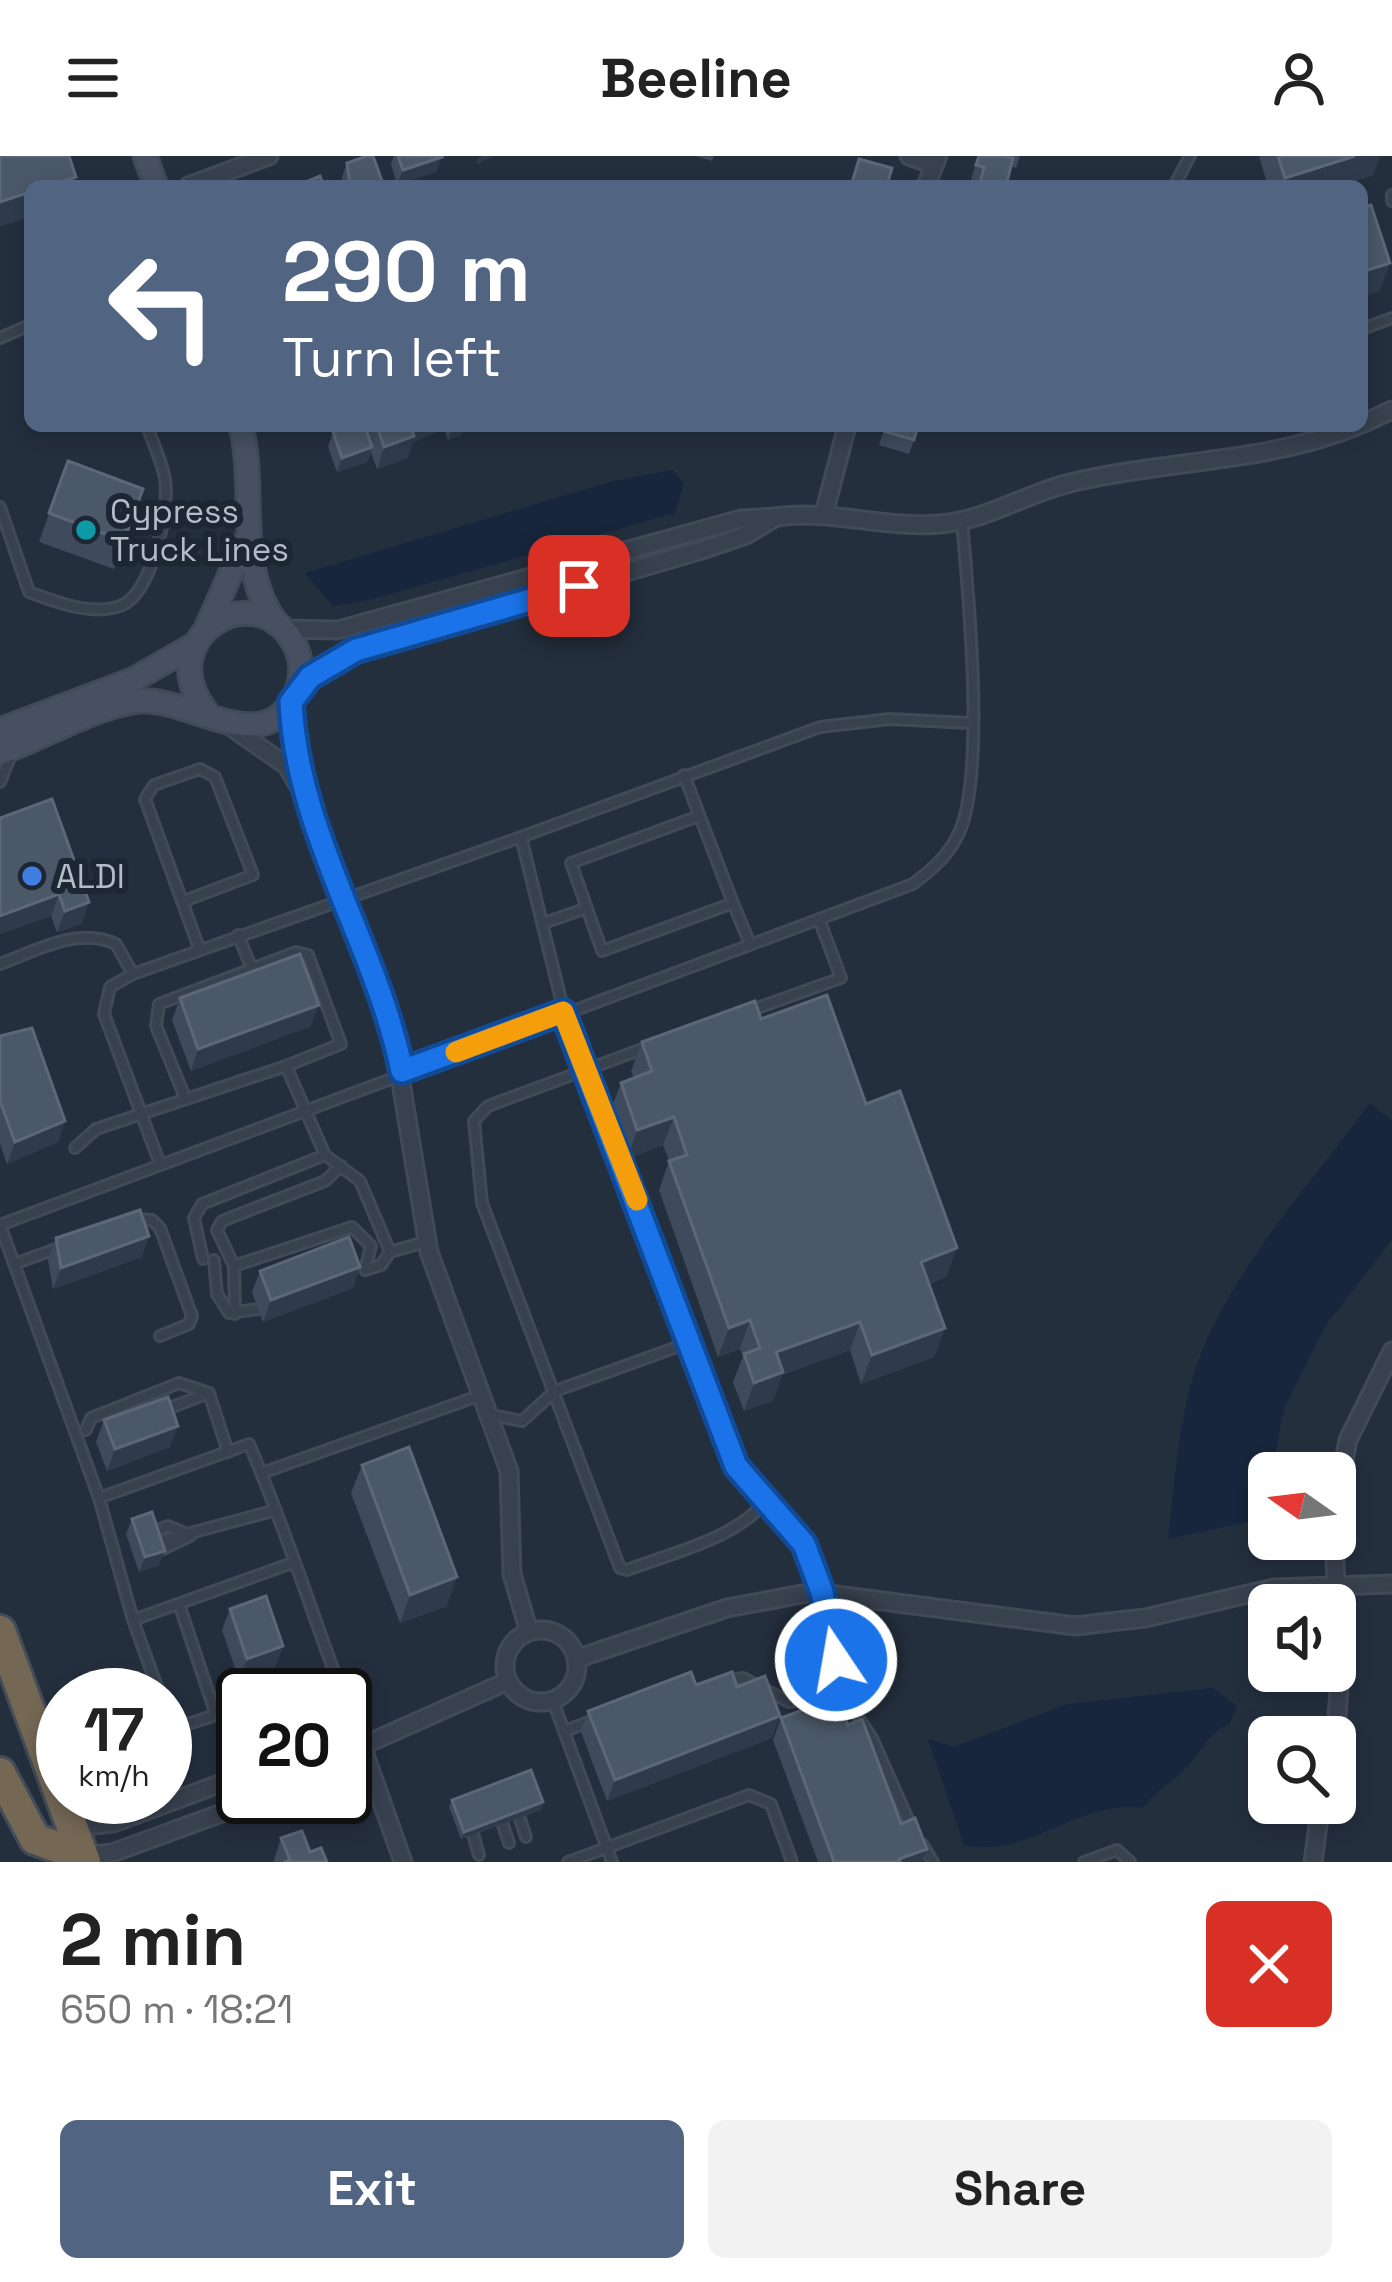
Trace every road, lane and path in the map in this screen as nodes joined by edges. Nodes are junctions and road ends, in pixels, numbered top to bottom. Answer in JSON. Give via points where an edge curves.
{"nodes":[{"id":1,"x":269,"y":156,"type":"edge"},
{"id":2,"x":909,"y":156,"type":"edge"},
{"id":3,"x":936,"y":160,"type":"edge"},
{"id":4,"x":204,"y":180,"type":"edge"},
{"id":5,"x":149,"y":432,"type":"edge"},
{"id":6,"x":244,"y":432,"type":"edge"},
{"id":7,"x":845,"y":432,"type":"edge"},
{"id":8,"x":1335,"y":432,"type":"edge"},
{"id":9,"x":0,"y":507,"type":"edge"},
{"id":10,"x":824,"y":514,"type":"junction"},
{"id":11,"x":776,"y":518,"type":"junction"},
{"id":12,"x":962,"y":521,"type":"junction"},
{"id":13,"x":249,"y":525,"type":"junction"},
{"id":14,"x":280,"y":626,"type":"junction"},
{"id":15,"x":200,"y":637,"type":"junction"},
{"id":16,"x":294,"y":697,"type":"junction"},
{"id":17,"x":213,"y":716,"type":"junction"},
{"id":18,"x":970,"y":723,"type":"junction"},
{"id":19,"x":5,"y":744,"type":"edge"},
{"id":20,"x":684,"y":775,"type":"junction"},
{"id":21,"x":0,"y":782,"type":"edge"},
{"id":22,"x":302,"y":792,"type":"junction"},
{"id":23,"x":700,"y":816,"type":"junction"},
{"id":24,"x":521,"y":837,"type":"junction"},
{"id":25,"x":342,"y":898,"type":"junction"},
{"id":26,"x":184,"y":902,"type":"junction"},
{"id":27,"x":733,"y":904,"type":"junction"},
{"id":28,"x":586,"y":908,"type":"junction"},
{"id":29,"x":819,"y":920,"type":"junction"},
{"id":30,"x":544,"y":923,"type":"junction"},
{"id":31,"x":238,"y":935,"type":"junction"},
{"id":32,"x":750,"y":944,"type":"junction"},
{"id":33,"x":199,"y":948,"type":"junction"},
{"id":34,"x":0,"y":964,"type":"edge"},
{"id":35,"x":252,"y":969,"type":"junction"},
{"id":36,"x":134,"y":974,"type":"junction"},
{"id":37,"x":563,"y":1012,"type":"junction"},
{"id":38,"x":735,"y":1016,"type":"edge"},
{"id":39,"x":650,"y":1046,"type":"edge"},
{"id":40,"x":286,"y":1066,"type":"junction"},
{"id":41,"x":585,"y":1069,"type":"junction"},
{"id":42,"x":402,"y":1071,"type":"junction"},
{"id":43,"x":184,"y":1095,"type":"junction"},
{"id":44,"x":304,"y":1109,"type":"junction"},
{"id":45,"x":141,"y":1113,"type":"junction"},
{"id":46,"x":75,"y":1148,"type":"dead end"},
{"id":47,"x":325,"y":1155,"type":"junction"},
{"id":48,"x":160,"y":1164,"type":"junction"},
{"id":49,"x":341,"y":1166,"type":"junction"},
{"id":50,"x":0,"y":1225,"type":"edge"},
{"id":51,"x":116,"y":1227,"type":"edge"},
{"id":52,"x":75,"y":1242,"type":"edge"},
{"id":53,"x":427,"y":1242,"type":"junction"},
{"id":54,"x":390,"y":1252,"type":"junction"},
{"id":55,"x":14,"y":1264,"type":"junction"},
{"id":56,"x":234,"y":1266,"type":"junction"},
{"id":57,"x":365,"y":1270,"type":"junction"},
{"id":58,"x":348,"y":1276,"type":"edge"},
{"id":59,"x":258,"y":1309,"type":"dead end"},
{"id":60,"x":235,"y":1314,"type":"junction"},
{"id":61,"x":160,"y":1336,"type":"dead end"},
{"id":62,"x":691,"y":1342,"type":"junction"},
{"id":63,"x":1392,"y":1351,"type":"edge"},
{"id":64,"x":555,"y":1391,"type":"junction"},
{"id":65,"x":209,"y":1393,"type":"junction"},
{"id":66,"x":482,"y":1394,"type":"junction"},
{"id":67,"x":165,"y":1410,"type":"edge"},
{"id":68,"x":490,"y":1414,"type":"junction"},
{"id":69,"x":81,"y":1432,"type":"junction"},
{"id":70,"x":99,"y":1435,"type":"edge"},
{"id":71,"x":228,"y":1452,"type":"junction"},
{"id":72,"x":1346,"y":1452,"type":"edge"},
{"id":73,"x":262,"y":1473,"type":"junction"},
{"id":74,"x":99,"y":1498,"type":"junction"},
{"id":75,"x":766,"y":1501,"type":"junction"},
{"id":76,"x":276,"y":1510,"type":"junction"},
{"id":77,"x":152,"y":1532,"type":"edge"},
{"id":78,"x":192,"y":1535,"type":"junction"},
{"id":79,"x":134,"y":1544,"type":"edge"},
{"id":80,"x":158,"y":1546,"type":"edge"},
{"id":81,"x":117,"y":1550,"type":"junction"},
{"id":82,"x":295,"y":1562,"type":"junction"},
{"id":83,"x":1392,"y":1583,"type":"edge"},
{"id":84,"x":1356,"y":1584,"type":"edge"},
{"id":85,"x":822,"y":1592,"type":"junction"},
{"id":86,"x":1248,"y":1592,"type":"edge"},
{"id":87,"x":179,"y":1604,"type":"junction"},
{"id":88,"x":133,"y":1620,"type":"junction"},
{"id":89,"x":0,"y":1631,"type":"edge"},
{"id":90,"x":529,"y":1632,"type":"junction"},
{"id":91,"x":190,"y":1636,"type":"junction"},
{"id":92,"x":176,"y":1641,"type":"dead end"},
{"id":93,"x":576,"y":1659,"type":"junction"},
{"id":94,"x":198,"y":1661,"type":"junction"},
{"id":95,"x":186,"y":1665,"type":"dead end"},
{"id":96,"x":156,"y":1668,"type":"edge"},
{"id":97,"x":333,"y":1668,"type":"edge"},
{"id":98,"x":508,"y":1681,"type":"junction"},
{"id":99,"x":722,"y":1682,"type":"edge"},
{"id":100,"x":206,"y":1687,"type":"junction"},
{"id":101,"x":196,"y":1691,"type":"dead end"},
{"id":102,"x":842,"y":1694,"type":"junction"},
{"id":103,"x":554,"y":1701,"type":"junction"},
{"id":104,"x":216,"y":1715,"type":"joint"},
{"id":105,"x":602,"y":1717,"type":"edge"},
{"id":106,"x":192,"y":1723,"type":"edge"},
{"id":107,"x":36,"y":1728,"type":"edge"},
{"id":108,"x":565,"y":1731,"type":"junction"},
{"id":109,"x":372,"y":1737,"type":"edge"},
{"id":110,"x":0,"y":1773,"type":"edge"},
{"id":111,"x":372,"y":1787,"type":"edge"},
{"id":112,"x":0,"y":1798,"type":"edge"},
{"id":113,"x":513,"y":1798,"type":"edge"},
{"id":114,"x":497,"y":1804,"type":"edge"},
{"id":115,"x":216,"y":1815,"type":"edge"},
{"id":116,"x":467,"y":1816,"type":"edge"},
{"id":117,"x":71,"y":1824,"type":"edge"},
{"id":118,"x":1318,"y":1824,"type":"edge"},
{"id":119,"x":526,"y":1837,"type":"dead end"},
{"id":120,"x":509,"y":1843,"type":"dead end"},
{"id":121,"x":607,"y":1848,"type":"junction"},
{"id":122,"x":479,"y":1855,"type":"dead end"},
{"id":123,"x":83,"y":1859,"type":"edge"},
{"id":124,"x":24,"y":1862,"type":"edge"},
{"id":125,"x":403,"y":1862,"type":"edge"},
{"id":126,"x":568,"y":1862,"type":"edge"},
{"id":127,"x":613,"y":1862,"type":"edge"},
{"id":128,"x":792,"y":1862,"type":"edge"},
{"id":129,"x":933,"y":1862,"type":"edge"},
{"id":130,"x":1084,"y":1862,"type":"edge"},
{"id":131,"x":1130,"y":1862,"type":"edge"},
{"id":132,"x":1313,"y":1862,"type":"edge"}],
"edges":[{"from":1,"to":4,"type":"street"},
{"from":2,"to":3,"type":"street"},
{"from":5,"to":9,"type":"lane","via":[[166,511],[142,589],[123,606],[78,606],[29,592]]},
{"from":6,"to":13,"type":"street"},
{"from":7,"to":10,"type":"street"},
{"from":8,"to":12,"type":"street","via":[[1071,483]]},
{"from":10,"to":11,"type":"street"},
{"from":10,"to":12,"type":"street","via":[[893,524]]},
{"from":11,"to":14,"type":"street","via":[[741,519],[338,630]]},
{"from":11,"to":16,"type":"street","via":[[702,550],[356,650],[329,662]]},
{"from":12,"to":18,"type":"lane"},
{"from":13,"to":14,"type":"street","via":[[250,561]]},
{"from":13,"to":15,"type":"street","via":[[241,559]]},
{"from":14,"to":15,"type":"street","via":[[239,614]]},
{"from":14,"to":16,"type":"street","via":[[300,658]]},
{"from":15,"to":17,"type":"street","via":[[189,680]]},
{"from":15,"to":19,"type":"street"},
{"from":16,"to":17,"type":"street","via":[[280,714],[251,726]]},
{"from":16,"to":22,"type":"street"},
{"from":17,"to":19,"type":"street","via":[[136,701]]},
{"from":17,"to":22,"type":"street","via":[[259,741]]},
{"from":18,"to":20,"type":"lane","via":[[890,719],[820,727]]},
{"from":18,"to":29,"type":"lane","via":[[972,782],[960,833],[941,862],[913,884]]},
{"from":19,"to":21,"type":"lane"},
{"from":20,"to":23,"type":"lane"},
{"from":20,"to":24,"type":"lane"},
{"from":22,"to":25,"type":"street"},
{"from":23,"to":27,"type":"lane"},
{"from":23,"to":28,"type":"lane","via":[[571,862]]},
{"from":24,"to":25,"type":"lane"},
{"from":24,"to":30,"type":"lane"},
{"from":25,"to":31,"type":"lane"},
{"from":25,"to":42,"type":"street"},
{"from":26,"to":26,"type":"lane","via":[[145,799],[154,785],[200,769],[214,777],[253,875]]},
{"from":26,"to":33,"type":"lane"},
{"from":27,"to":28,"type":"lane","via":[[602,950]]},
{"from":27,"to":32,"type":"lane"},
{"from":28,"to":30,"type":"lane"},
{"from":29,"to":32,"type":"lane"},
{"from":29,"to":38,"type":"lane","via":[[841,978]]},
{"from":30,"to":37,"type":"lane"},
{"from":31,"to":33,"type":"lane"},
{"from":31,"to":35,"type":"lane"},
{"from":32,"to":37,"type":"lane"},
{"from":33,"to":36,"type":"lane"},
{"from":34,"to":36,"type":"lane","via":[[97,938],[116,944]]},
{"from":35,"to":40,"type":"lane","via":[[308,955],[341,1044]]},
{"from":35,"to":43,"type":"lane","via":[[159,1004],[156,1026]]},
{"from":36,"to":45,"type":"lane","via":[[110,987],[103,1006]]},
{"from":37,"to":41,"type":"lane"},
{"from":37,"to":42,"type":"lane"},
{"from":39,"to":41,"type":"lane"},
{"from":40,"to":43,"type":"lane","via":[[194,1099]]},
{"from":40,"to":44,"type":"lane"},
{"from":41,"to":62,"type":"lane"},
{"from":41,"to":64,"type":"lane","via":[[488,1106],[474,1121],[482,1203]]},
{"from":42,"to":44,"type":"lane"},
{"from":42,"to":53,"type":"street"},
{"from":43,"to":45,"type":"lane"},
{"from":44,"to":47,"type":"lane"},
{"from":44,"to":48,"type":"lane"},
{"from":45,"to":46,"type":"lane","via":[[96,1129]]},
{"from":45,"to":48,"type":"lane"},
{"from":47,"to":49,"type":"lane"},
{"from":47,"to":60,"type":"lane","via":[[202,1204],[194,1218],[221,1306]]},
{"from":48,"to":50,"type":"lane"},
{"from":49,"to":54,"type":"lane","via":[[360,1181]]},
{"from":49,"to":56,"type":"lane","via":[[325,1181],[222,1222],[219,1243]]},
{"from":50,"to":55,"type":"lane"},
{"from":51,"to":61,"type":"lane","via":[[144,1219],[160,1228],[192,1316]]},
{"from":52,"to":55,"type":"lane"},
{"from":53,"to":54,"type":"lane"},
{"from":53,"to":66,"type":"street"},
{"from":54,"to":57,"type":"lane"},
{"from":55,"to":69,"type":"lane"},
{"from":56,"to":57,"type":"lane","via":[[352,1227],[371,1246]]},
{"from":56,"to":60,"type":"lane"},
{"from":57,"to":58,"type":"lane"},
{"from":59,"to":60,"type":"lane"},
{"from":62,"to":64,"type":"lane"},
{"from":62,"to":75,"type":"lane","via":[[736,1466]]},
{"from":63,"to":72,"type":"street"},
{"from":64,"to":68,"type":"lane","via":[[522,1421]]},
{"from":64,"to":75,"type":"lane","via":[[620,1568],[725,1533]]},
{"from":65,"to":67,"type":"lane"},
{"from":65,"to":69,"type":"lane","via":[[179,1384],[91,1418]]},
{"from":65,"to":71,"type":"lane"},
{"from":66,"to":68,"type":"street"},
{"from":66,"to":73,"type":"lane"},
{"from":68,"to":90,"type":"street","via":[[509,1471],[512,1574]]},
{"from":69,"to":70,"type":"lane"},
{"from":69,"to":74,"type":"lane"},
{"from":71,"to":73,"type":"lane","via":[[249,1444]]},
{"from":71,"to":74,"type":"lane"},
{"from":73,"to":76,"type":"lane"},
{"from":74,"to":81,"type":"lane"},
{"from":75,"to":85,"type":"lane","via":[[804,1544]]},
{"from":76,"to":78,"type":"lane"},
{"from":76,"to":82,"type":"lane"},
{"from":77,"to":78,"type":"lane","via":[[168,1526]]},
{"from":78,"to":80,"type":"lane"},
{"from":79,"to":81,"type":"lane"},
{"from":81,"to":88,"type":"lane"},
{"from":82,"to":87,"type":"lane"},
{"from":82,"to":97,"type":"lane"},
{"from":83,"to":84,"type":"street"},
{"from":85,"to":86,"type":"street","via":[[1075,1626]]},
{"from":85,"to":93,"type":"street","via":[[756,1599]]},
{"from":85,"to":102,"type":"lane"},
{"from":87,"to":88,"type":"lane"},
{"from":87,"to":91,"type":"lane"},
{"from":88,"to":96,"type":"lane"},
{"from":89,"to":107,"type":"highway"},
{"from":90,"to":93,"type":"street","via":[[559,1634]]},
{"from":90,"to":98,"type":"street","via":[[506,1658]]},
{"from":91,"to":92,"type":"lane"},
{"from":91,"to":94,"type":"lane"},
{"from":93,"to":103,"type":"street","via":[[575,1678]]},
{"from":94,"to":95,"type":"lane"},
{"from":94,"to":100,"type":"lane"},
{"from":98,"to":103,"type":"street","via":[[523,1697]]},
{"from":98,"to":109,"type":"street"},
{"from":99,"to":102,"type":"lane","via":[[743,1678],[788,1702]]},
{"from":100,"to":101,"type":"lane"},
{"from":100,"to":104,"type":"lane"},
{"from":102,"to":129,"type":"lane"},
{"from":103,"to":108,"type":"lane"},
{"from":104,"to":106,"type":"lane"},
{"from":105,"to":108,"type":"lane"},
{"from":108,"to":121,"type":"lane"},
{"from":110,"to":123,"type":"highway","via":[[35,1839]]},
{"from":111,"to":125,"type":"street"},
{"from":112,"to":124,"type":"highway"},
{"from":113,"to":119,"type":"lane"},
{"from":114,"to":120,"type":"lane"},
{"from":115,"to":123,"type":"street"},
{"from":116,"to":122,"type":"lane"},
{"from":117,"to":123,"type":"highway"},
{"from":118,"to":132,"type":"street"},
{"from":121,"to":126,"type":"lane"},
{"from":121,"to":127,"type":"lane"},
{"from":121,"to":128,"type":"lane","via":[[758,1795],[771,1804]]},
{"from":130,"to":131,"type":"lane","via":[[1117,1850]]}]}
